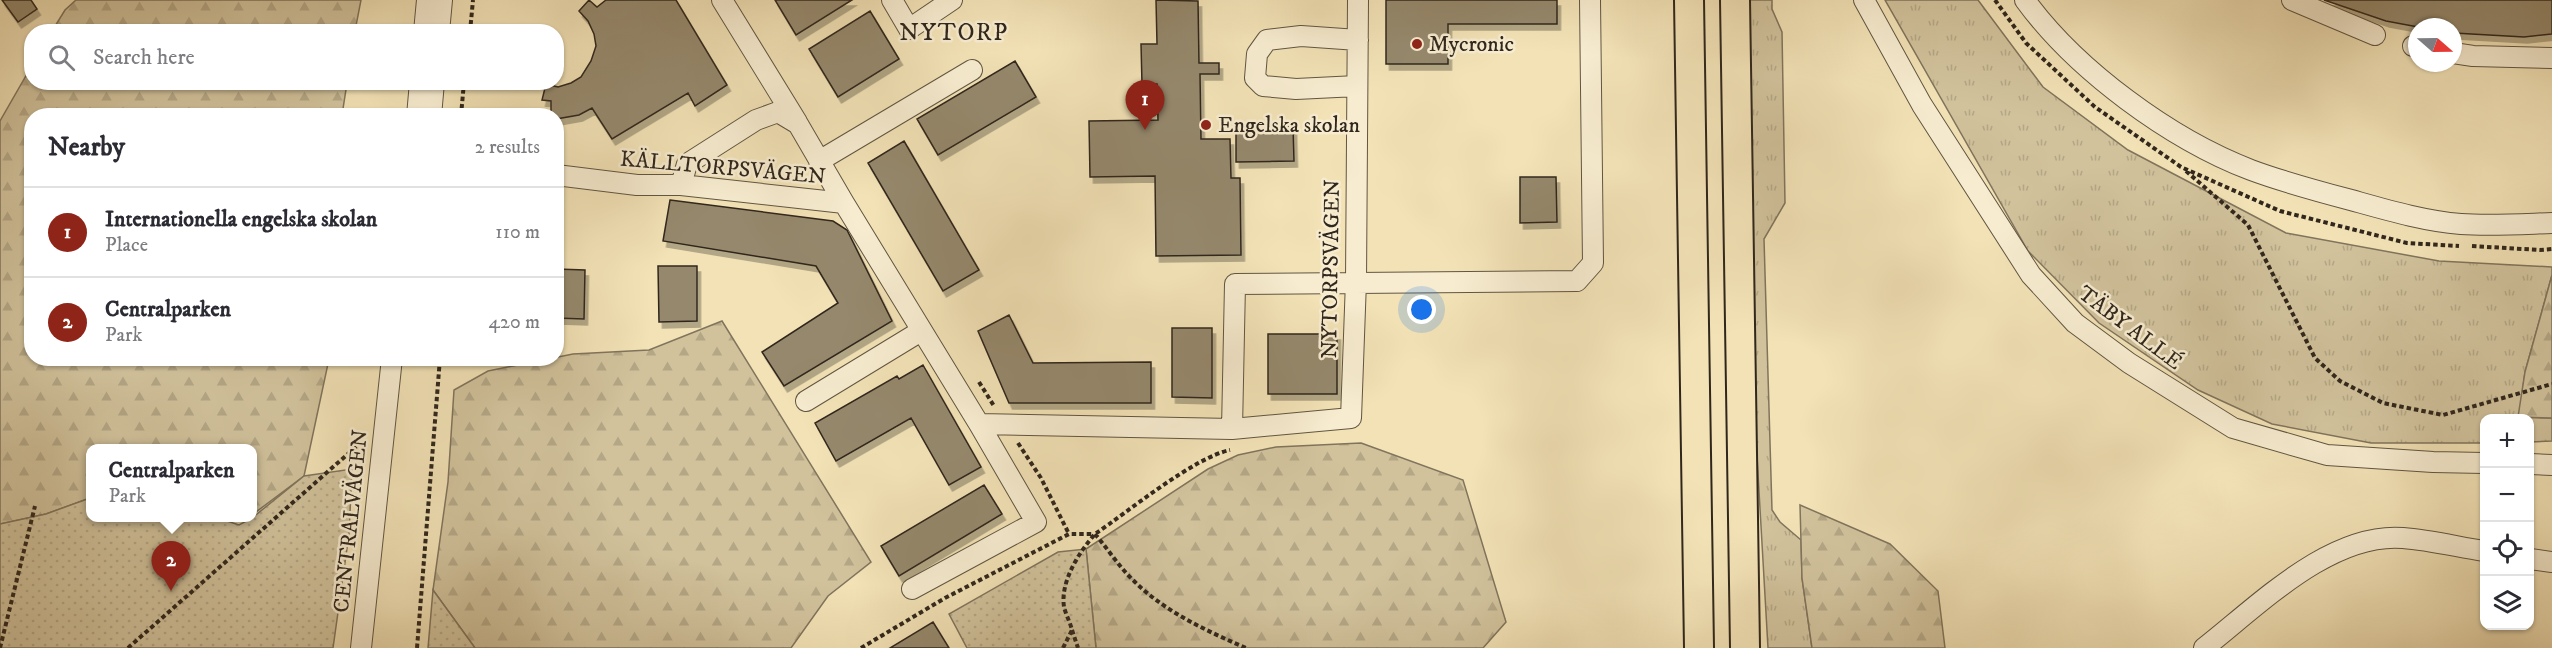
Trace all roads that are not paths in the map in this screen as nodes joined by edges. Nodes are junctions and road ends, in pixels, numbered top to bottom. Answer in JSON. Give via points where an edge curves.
{"nodes":[{"id":1,"x":427,"y":0,"type":"edge"},
{"id":2,"x":442,"y":0,"type":"edge"},
{"id":3,"x":722,"y":0,"type":"edge"},
{"id":4,"x":892,"y":0,"type":"edge"},
{"id":5,"x":952,"y":0,"type":"edge"},
{"id":6,"x":1358,"y":0,"type":"edge"},
{"id":7,"x":1590,"y":0,"type":"edge"},
{"id":8,"x":1689,"y":0,"type":"edge"},
{"id":9,"x":1735,"y":0,"type":"edge"},
{"id":10,"x":1864,"y":0,"type":"edge"},
{"id":11,"x":2025,"y":0,"type":"edge"},
{"id":12,"x":2292,"y":0,"type":"edge"},
{"id":13,"x":425,"y":24,"type":"edge"},
{"id":14,"x":440,"y":24,"type":"edge"},
{"id":15,"x":2375,"y":35,"type":"dead end"},
{"id":16,"x":1358,"y":40,"type":"junction"},
{"id":17,"x":2462,"y":54,"type":"edge"},
{"id":18,"x":2552,"y":58,"type":"edge"},
{"id":19,"x":972,"y":70,"type":"dead end"},
{"id":20,"x":1357,"y":86,"type":"junction"},
{"id":21,"x":419,"y":90,"type":"edge"},
{"id":22,"x":433,"y":90,"type":"edge"},
{"id":23,"x":418,"y":108,"type":"edge"},
{"id":24,"x":432,"y":108,"type":"edge"},
{"id":25,"x":798,"y":124,"type":"junction"},
{"id":26,"x":819,"y":160,"type":"junction"},
{"id":27,"x":564,"y":176,"type":"edge"},
{"id":28,"x":681,"y":185,"type":"junction"},
{"id":29,"x":844,"y":203,"type":"junction"},
{"id":30,"x":2552,"y":223,"type":"edge"},
{"id":31,"x":1356,"y":281,"type":"junction"},
{"id":32,"x":921,"y":331,"type":"junction"},
{"id":33,"x":393,"y":366,"type":"edge"},
{"id":34,"x":806,"y":401,"type":"dead end"},
{"id":35,"x":979,"y":423,"type":"junction"},
{"id":36,"x":1232,"y":429,"type":"junction"},
{"id":37,"x":2480,"y":463,"type":"edge"},
{"id":38,"x":2534,"y":464,"type":"edge"},
{"id":39,"x":2552,"y":465,"type":"edge"},
{"id":40,"x":2480,"y":550,"type":"edge"},
{"id":41,"x":2534,"y":560,"type":"edge"},
{"id":42,"x":2552,"y":562,"type":"edge"},
{"id":43,"x":912,"y":589,"type":"dead end"},
{"id":44,"x":362,"y":648,"type":"edge"},
{"id":45,"x":1699,"y":648,"type":"edge"},
{"id":46,"x":1745,"y":648,"type":"edge"},
{"id":47,"x":2204,"y":648,"type":"edge"}],
"edges":[{"from":1,"to":13,"type":"street"},
{"from":2,"to":14,"type":"street"},
{"from":3,"to":25,"type":"street"},
{"from":4,"to":5,"type":"street","via":[[909,30]]},
{"from":6,"to":16,"type":"street","name":"NYTORPSVÄGEN"},
{"from":7,"to":31,"type":"street","via":[[1593,263],[1577,281]]},
{"from":8,"to":45,"type":"highway"},
{"from":9,"to":46,"type":"highway"},
{"from":10,"to":37,"type":"street","name":"TÄBY ALLÉ","via":[[1922,105],[2031,275],[2075,323],[2129,363],[2233,428],[2327,455]]},
{"from":11,"to":30,"type":"street","via":[[2044,26],[2081,62],[2140,108],[2194,143],[2250,170],[2405,215],[2461,224]]},
{"from":12,"to":15,"type":"street"},
{"from":16,"to":20,"type":"street","name":"NYTORPSVÄGEN"},
{"from":16,"to":20,"type":"street","via":[[1301,36],[1267,40],[1257,54],[1255,78],[1263,86],[1296,89]]},
{"from":17,"to":18,"type":"street"},
{"from":19,"to":26,"type":"street"},
{"from":20,"to":31,"type":"street","name":"NYTORPSVÄGEN"},
{"from":21,"to":23,"type":"street"},
{"from":22,"to":24,"type":"street"},
{"from":25,"to":26,"type":"street"},
{"from":25,"to":28,"type":"street","via":[[778,112],[756,120],[687,164]]},
{"from":26,"to":29,"type":"street"},
{"from":27,"to":28,"type":"street","name":"KÄLLTORPSVÄGEN","via":[[637,185]]},
{"from":28,"to":29,"type":"street","name":"KÄLLTORPSVÄGEN"},
{"from":29,"to":32,"type":"street","name":"KÄLLTORPSVÄGEN"},
{"from":31,"to":36,"type":"street","name":"NYTORPSVÄGEN","via":[[1351,418]]},
{"from":31,"to":36,"type":"street","via":[[1234,284]]},
{"from":32,"to":34,"type":"street"},
{"from":32,"to":35,"type":"street","name":"KÄLLTORPSVÄGEN"},
{"from":33,"to":44,"type":"street","name":"CENTRALVÄGEN"},
{"from":35,"to":36,"type":"street"},
{"from":35,"to":43,"type":"street","name":"KÄLLTORPSVÄGEN","via":[[1036,522]]},
{"from":38,"to":39,"type":"street"},
{"from":40,"to":47,"type":"street","via":[[2402,537],[2350,546],[2299,572]]},
{"from":41,"to":42,"type":"street"}]}
